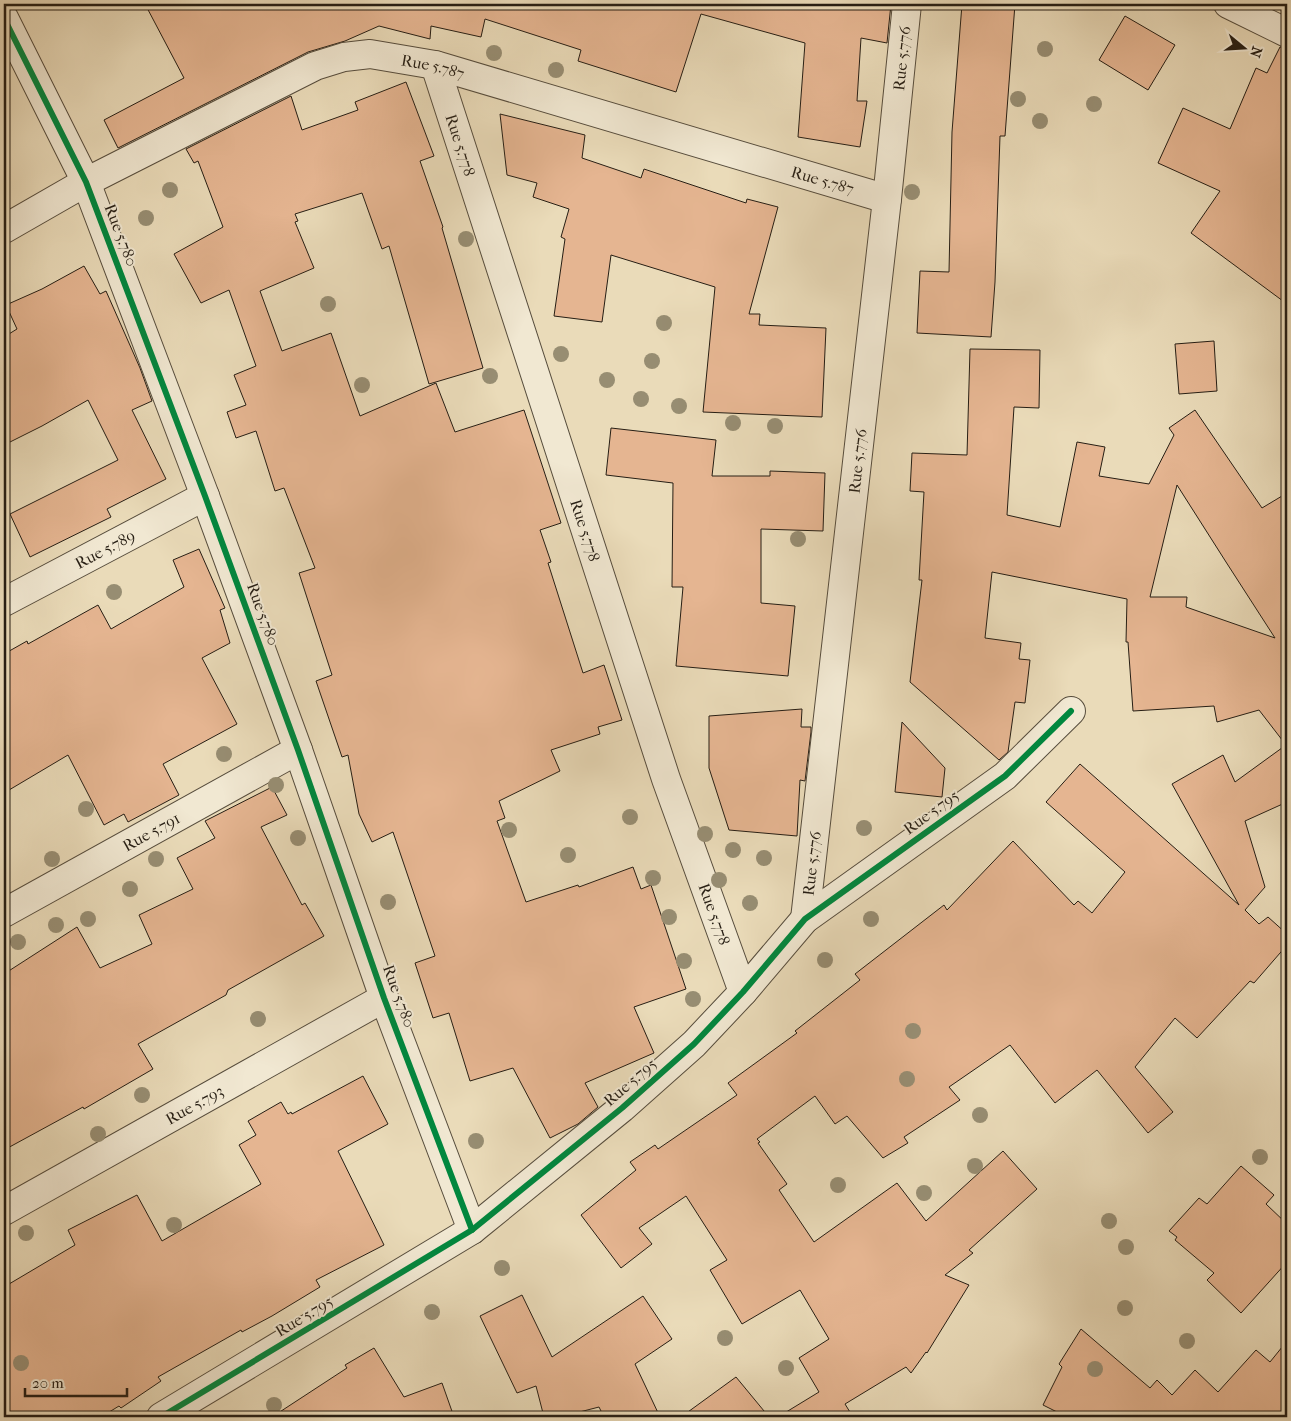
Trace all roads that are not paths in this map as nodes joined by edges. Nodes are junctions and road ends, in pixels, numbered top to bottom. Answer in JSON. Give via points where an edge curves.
{"nodes":[{"id":1,"x":907,"y":4,"type":"edge"},
{"id":2,"x":1228,"y":4,"type":"edge"},
{"id":3,"x":4,"y":18,"type":"edge"},
{"id":4,"x":1287,"y":33,"type":"edge"},
{"id":5,"x":435,"y":65,"type":"junction"},
{"id":6,"x":86,"y":182,"type":"junction"},
{"id":7,"x":887,"y":199,"type":"junction"},
{"id":8,"x":4,"y":229,"type":"edge"},
{"id":9,"x":205,"y":496,"type":"junction"},
{"id":10,"x":4,"y":602,"type":"edge"},
{"id":11,"x":1071,"y":711,"type":"dead end"},
{"id":12,"x":298,"y":750,"type":"junction"},
{"id":13,"x":4,"y":914,"type":"edge"},
{"id":14,"x":805,"y":919,"type":"junction"},
{"id":15,"x":743,"y":992,"type":"junction"},
{"id":16,"x":384,"y":998,"type":"junction"},
{"id":17,"x":4,"y":1211,"type":"edge"},
{"id":18,"x":472,"y":1230,"type":"junction"},
{"id":19,"x":161,"y":1417,"type":"edge"}],
"edges":[{"from":1,"to":7,"type":"street","name":"Rue 5.776"},
{"from":2,"to":4,"type":"street"},
{"from":3,"to":6,"type":"street","name":"Rue 5.780"},
{"from":5,"to":6,"type":"street","name":"Rue 5.787","via":[[370,54],[344,57],[315,66]]},
{"from":5,"to":7,"type":"street","name":"Rue 5.787"},
{"from":5,"to":15,"type":"street","name":"Rue 5.778","via":[[666,779]]},
{"from":6,"to":8,"type":"street","name":"Rue 5.787"},
{"from":6,"to":9,"type":"street","name":"Rue 5.780"},
{"from":7,"to":14,"type":"street","name":"Rue 5.776"},
{"from":9,"to":10,"type":"street","name":"Rue 5.789"},
{"from":9,"to":12,"type":"street","name":"Rue 5.780"},
{"from":11,"to":14,"type":"street","name":"Rue 5.795","via":[[1005,776]]},
{"from":12,"to":13,"type":"street","name":"Rue 5.791"},
{"from":12,"to":16,"type":"street","name":"Rue 5.780"},
{"from":14,"to":15,"type":"street","name":"Rue 5.795"},
{"from":15,"to":18,"type":"street","name":"Rue 5.795","via":[[694,1044],[622,1108]]},
{"from":16,"to":17,"type":"street","name":"Rue 5.793"},
{"from":16,"to":18,"type":"street","name":"Rue 5.780"},
{"from":18,"to":19,"type":"street","name":"Rue 5.795"}]}
